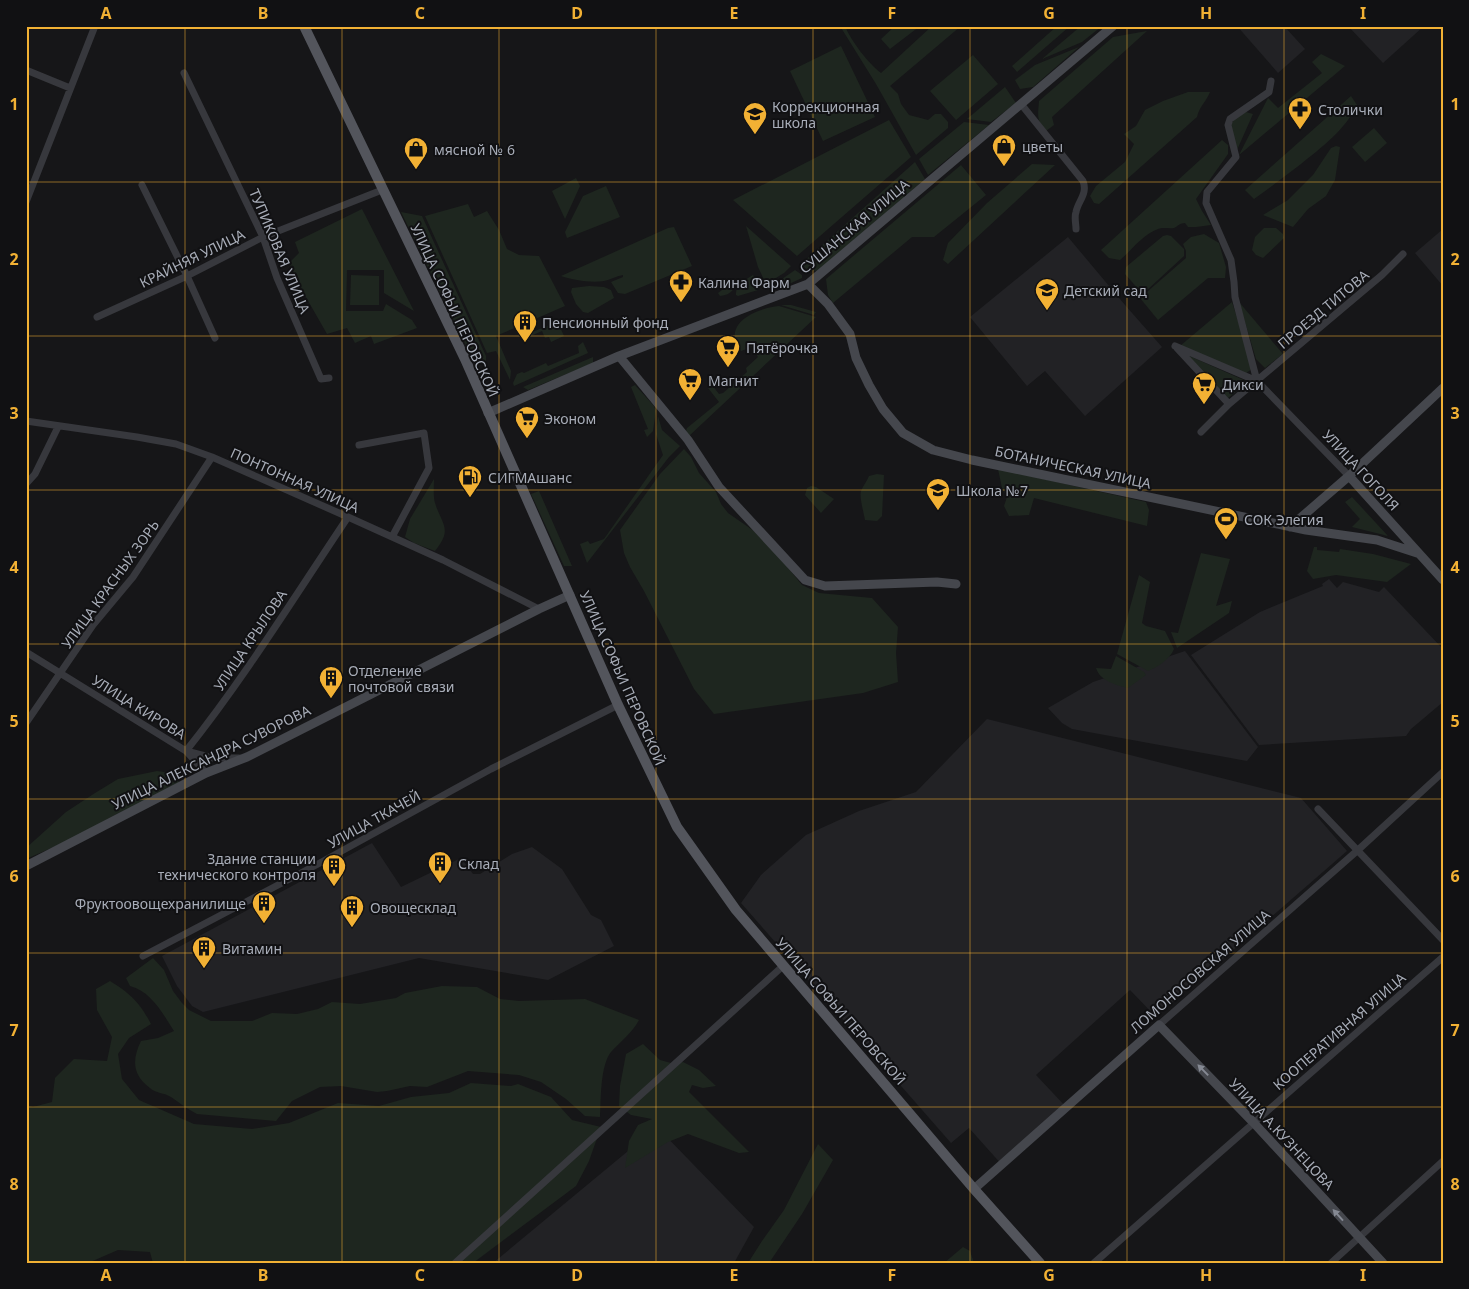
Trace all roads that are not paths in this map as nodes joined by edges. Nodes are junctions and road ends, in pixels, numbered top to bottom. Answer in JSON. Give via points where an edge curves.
{"nodes":[{"id":1,"x":95,"y":26,"type":"edge"},
{"id":2,"x":304,"y":26,"type":"edge"},
{"id":3,"x":1113,"y":26,"type":"edge"},
{"id":4,"x":26,"y":70,"type":"edge"},
{"id":5,"x":184,"y":73,"type":"dead end"},
{"id":6,"x":1271,"y":81,"type":"dead end"},
{"id":7,"x":70,"y":88,"type":"junction"},
{"id":8,"x":1021,"y":104,"type":"junction"},
{"id":9,"x":142,"y":185,"type":"dead end"},
{"id":10,"x":382,"y":190,"type":"junction"},
{"id":11,"x":26,"y":202,"type":"edge"},
{"id":12,"x":1076,"y":229,"type":"dead end"},
{"id":13,"x":263,"y":237,"type":"junction"},
{"id":14,"x":1403,"y":254,"type":"dead end"},
{"id":15,"x":187,"y":276,"type":"junction"},
{"id":16,"x":808,"y":284,"type":"junction"},
{"id":17,"x":97,"y":317,"type":"dead end"},
{"id":18,"x":215,"y":338,"type":"dead end"},
{"id":19,"x":619,"y":356,"type":"junction"},
{"id":20,"x":329,"y":378,"type":"dead end"},
{"id":21,"x":1257,"y":381,"type":"junction"},
{"id":22,"x":1443,"y":388,"type":"edge"},
{"id":23,"x":1229,"y":404,"type":"junction"},
{"id":24,"x":488,"y":413,"type":"junction"},
{"id":25,"x":26,"y":421,"type":"edge"},
{"id":26,"x":58,"y":426,"type":"junction"},
{"id":27,"x":1202,"y":432,"type":"dead end"},
{"id":28,"x":359,"y":445,"type":"dead end"},
{"id":29,"x":212,"y":458,"type":"junction"},
{"id":30,"x":1349,"y":476,"type":"junction"},
{"id":31,"x":26,"y":484,"type":"edge"},
{"id":32,"x":348,"y":517,"type":"junction"},
{"id":33,"x":1290,"y":526,"type":"junction"},
{"id":34,"x":392,"y":537,"type":"junction"},
{"id":35,"x":1417,"y":553,"type":"junction"},
{"id":36,"x":1443,"y":580,"type":"edge"},
{"id":37,"x":956,"y":584,"type":"dead end"},
{"id":38,"x":570,"y":596,"type":"junction"},
{"id":39,"x":540,"y":609,"type":"junction"},
{"id":40,"x":26,"y":652,"type":"edge"},
{"id":41,"x":61,"y":674,"type":"junction"},
{"id":42,"x":618,"y":706,"type":"junction"},
{"id":43,"x":26,"y":723,"type":"edge"},
{"id":44,"x":186,"y":751,"type":"junction"},
{"id":45,"x":247,"y":757,"type":"junction"},
{"id":46,"x":1443,"y":772,"type":"edge"},
{"id":47,"x":206,"y":773,"type":"junction"},
{"id":48,"x":1318,"y":809,"type":"dead end"},
{"id":49,"x":1358,"y":850,"type":"junction"},
{"id":50,"x":26,"y":866,"type":"edge"},
{"id":51,"x":1443,"y":940,"type":"edge"},
{"id":52,"x":143,"y":956,"type":"dead end"},
{"id":53,"x":1443,"y":957,"type":"edge"},
{"id":54,"x":784,"y":966,"type":"junction"},
{"id":55,"x":1159,"y":1025,"type":"junction"},
{"id":56,"x":1253,"y":1122,"type":"junction"},
{"id":57,"x":1443,"y":1161,"type":"edge"},
{"id":58,"x":974,"y":1189,"type":"junction"},
{"id":59,"x":1359,"y":1237,"type":"junction"},
{"id":60,"x":455,"y":1263,"type":"edge"},
{"id":61,"x":1040,"y":1263,"type":"edge"},
{"id":62,"x":1094,"y":1263,"type":"edge"},
{"id":63,"x":1331,"y":1263,"type":"edge"},
{"id":64,"x":1383,"y":1263,"type":"edge"}],
"edges":[{"from":1,"to":7,"type":"street"},
{"from":2,"to":10,"type":"main road","name":"УЛИЦА СОФЬИ ПЕРОВСКОЙ"},
{"from":3,"to":8,"type":"street","name":"СУШАНСКАЯ УЛИЦА"},
{"from":4,"to":7,"type":"street"},
{"from":5,"to":13,"type":"street","name":"ТУПИКОВАЯ УЛИЦА"},
{"from":6,"to":21,"type":"street","via":[[1270,92],[1230,119],[1228,126],[1236,157],[1207,192],[1206,203],[1231,260],[1234,297]]},
{"from":7,"to":11,"type":"street"},
{"from":8,"to":12,"type":"street","via":[[1085,185],[1084,197],[1076,213]]},
{"from":8,"to":16,"type":"street","name":"СУШАНСКАЯ УЛИЦА"},
{"from":9,"to":15,"type":"street"},
{"from":10,"to":13,"type":"street","name":"КРАЙНЯЯ УЛИЦА"},
{"from":10,"to":24,"type":"main road","name":"УЛИЦА СОФЬИ ПЕРОВСКОЙ"},
{"from":13,"to":15,"type":"street","name":"КРАЙНЯЯ УЛИЦА"},
{"from":13,"to":20,"type":"street","name":"ТУПИКОВАЯ УЛИЦА","via":[[277,278],[321,379]]},
{"from":14,"to":21,"type":"street","name":"ПРОЕЗД ТИТОВА"},
{"from":15,"to":17,"type":"street","name":"КРАЙНЯЯ УЛИЦА"},
{"from":15,"to":18,"type":"street"},
{"from":16,"to":19,"type":"street","name":"СУШАНСКАЯ УЛИЦА"},
{"from":16,"to":33,"type":"street","name":"БОТАНИЧЕСКАЯ УЛИЦА","via":[[850,334],[856,358],[882,409],[903,432],[933,450]]},
{"from":19,"to":24,"type":"street","name":"СУШАНСКАЯ УЛИЦА"},
{"from":19,"to":37,"type":"street","via":[[688,440],[719,487],[805,580],[825,586]]},
{"from":21,"to":23,"type":"street","name":"ПРОЕЗД ТИТОВА"},
{"from":21,"to":23,"type":"street","via":[[1175,346]]},
{"from":21,"to":30,"type":"street","name":"УЛИЦА ГОГОЛЯ"},
{"from":22,"to":30,"type":"street"},
{"from":23,"to":27,"type":"street","name":"ПРОЕЗД ТИТОВА"},
{"from":24,"to":38,"type":"main road","name":"УЛИЦА СОФЬИ ПЕРОВСКОЙ"},
{"from":25,"to":26,"type":"street","name":"ПОНТОННАЯ УЛИЦА"},
{"from":26,"to":29,"type":"street","name":"ПОНТОННАЯ УЛИЦА","via":[[176,444]]},
{"from":26,"to":31,"type":"street","via":[[35,474]]},
{"from":28,"to":34,"type":"street","via":[[424,433],[429,468]]},
{"from":29,"to":32,"type":"street","name":"ПОНТОННАЯ УЛИЦА"},
{"from":29,"to":41,"type":"street","name":"УЛИЦА КРАСНЫХ ЗОРЬ","via":[[133,577],[93,625]]},
{"from":30,"to":33,"type":"street"},
{"from":30,"to":35,"type":"street","name":"УЛИЦА ГОГОЛЯ"},
{"from":32,"to":34,"type":"street","name":"ПОНТОННАЯ УЛИЦА"},
{"from":32,"to":44,"type":"street","name":"УЛИЦА КРЫЛОВА"},
{"from":33,"to":35,"type":"street","name":"БОТАНИЧЕСКАЯ УЛИЦА","via":[[1377,540]]},
{"from":34,"to":39,"type":"street","name":"ПОНТОННАЯ УЛИЦА"},
{"from":35,"to":36,"type":"street","name":"УЛИЦА ГОГОЛЯ"},
{"from":38,"to":39,"type":"street","name":"УЛИЦА АЛЕКСАНДРА СУВОРОВА"},
{"from":38,"to":42,"type":"main road","name":"УЛИЦА СОФЬИ ПЕРОВСКОЙ"},
{"from":39,"to":45,"type":"street","name":"УЛИЦА АЛЕКСАНДРА СУВОРОВА"},
{"from":40,"to":41,"type":"street","name":"УЛИЦА КИРОВА"},
{"from":41,"to":43,"type":"street","name":"УЛИЦА КРАСНЫХ ЗОРЬ"},
{"from":41,"to":44,"type":"street","name":"УЛИЦА КИРОВА"},
{"from":42,"to":52,"type":"street","name":"УЛИЦА ТКАЧЕЙ","via":[[491,769]]},
{"from":42,"to":54,"type":"main road","name":"УЛИЦА СОФЬИ ПЕРОВСКОЙ","via":[[677,827],[730,903]]},
{"from":44,"to":45,"type":"street","name":"УЛИЦА КИРОВА","via":[[213,758]]},
{"from":44,"to":47,"type":"street"},
{"from":45,"to":47,"type":"street","name":"УЛИЦА АЛЕКСАНДРА СУВОРОВА"},
{"from":46,"to":49,"type":"street","name":"ЛОМОНОСОВСКАЯ УЛИЦА"},
{"from":47,"to":50,"type":"street","name":"УЛИЦА АЛЕКСАНДРА СУВОРОВА"},
{"from":48,"to":49,"type":"street"},
{"from":49,"to":51,"type":"street"},
{"from":49,"to":55,"type":"street","name":"ЛОМОНОСОВСКАЯ УЛИЦА"},
{"from":53,"to":56,"type":"street","name":"КООПЕРАТИВНАЯ УЛИЦА"},
{"from":54,"to":58,"type":"main road","name":"УЛИЦА СОФЬИ ПЕРОВСКОЙ"},
{"from":54,"to":60,"type":"street"},
{"from":56,"to":55,"type":"street","name":"УЛИЦА А.КУЗНЕЦОВА","one_way":true},
{"from":55,"to":58,"type":"street","name":"ЛОМОНОСОВСКАЯ УЛИЦА"},
{"from":59,"to":56,"type":"street","name":"УЛИЦА А.КУЗНЕЦОВА","one_way":true},
{"from":56,"to":62,"type":"street","name":"КООПЕРАТИВНАЯ УЛИЦА"},
{"from":57,"to":59,"type":"street"},
{"from":58,"to":61,"type":"main road","name":"УЛИЦА СОФЬИ ПЕРОВСКОЙ"},
{"from":59,"to":63,"type":"street"},
{"from":59,"to":64,"type":"street","name":"УЛИЦА А.КУЗНЕЦОВА"}]}
